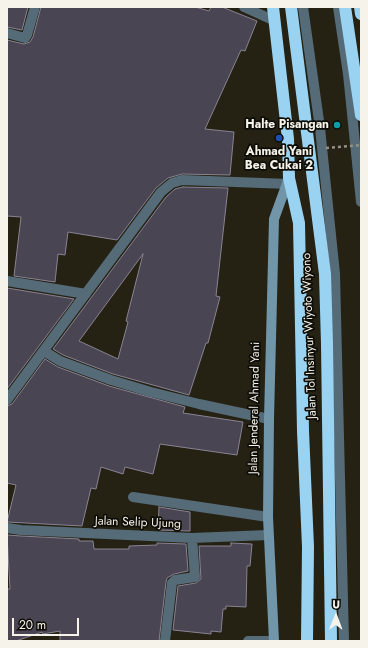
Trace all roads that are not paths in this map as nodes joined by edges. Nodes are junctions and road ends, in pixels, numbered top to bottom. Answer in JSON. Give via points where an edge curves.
{"nodes":[{"id":1,"x":35,"y":7,"type":"edge"},
{"id":2,"x":244,"y":7,"type":"edge"},
{"id":3,"x":273,"y":7,"type":"edge"},
{"id":4,"x":291,"y":7,"type":"edge"},
{"id":5,"x":303,"y":7,"type":"edge"},
{"id":6,"x":338,"y":7,"type":"edge"},
{"id":7,"x":344,"y":7,"type":"edge"},
{"id":8,"x":360,"y":7,"type":"edge"},
{"id":9,"x":361,"y":14,"type":"edge"},
{"id":10,"x":275,"y":21,"type":"junction"},
{"id":11,"x":7,"y":33,"type":"edge"},
{"id":12,"x":361,"y":115,"type":"edge"},
{"id":13,"x":288,"y":181,"type":"junction"},
{"id":14,"x":361,"y":202,"type":"edge"},
{"id":15,"x":7,"y":281,"type":"edge"},
{"id":16,"x":86,"y":294,"type":"junction"},
{"id":17,"x":44,"y":351,"type":"junction"},
{"id":18,"x":7,"y":400,"type":"edge"},
{"id":19,"x":268,"y":419,"type":"junction"},
{"id":20,"x":133,"y":498,"type":"dead end"},
{"id":21,"x":268,"y":517,"type":"junction"},
{"id":22,"x":7,"y":528,"type":"edge"},
{"id":23,"x":268,"y":536,"type":"junction"},
{"id":24,"x":192,"y":538,"type":"junction"},
{"id":25,"x":165,"y":641,"type":"edge"},
{"id":26,"x":248,"y":641,"type":"edge"},
{"id":27,"x":274,"y":641,"type":"edge"},
{"id":28,"x":307,"y":641,"type":"edge"},
{"id":29,"x":330,"y":641,"type":"edge"},
{"id":30,"x":344,"y":641,"type":"edge"}],
"edges":[{"from":1,"to":11,"type":"street","via":[[25,38]]},
{"from":2,"to":10,"type":"street"},
{"from":3,"to":10,"type":"highway","name":"Jalan Jenderal Ahmad Yani"},
{"from":4,"to":29,"type":"highway","name":"Jalan Tol Insinyur Wiyoto Wiyono","bridge":true,"via":[[325,274]]},
{"from":5,"to":30,"type":"street","via":[[320,128],[335,274]]},
{"from":6,"to":14,"type":"street","via":[[348,74]]},
{"from":7,"to":12,"type":"highway"},
{"from":8,"to":9,"type":"highway"},
{"from":10,"to":13,"type":"highway","name":"Jalan Jenderal Ahmad Yani","via":[[288,139]]},
{"from":13,"to":16,"type":"street","via":[[182,180],[172,183],[161,192]]},
{"from":13,"to":19,"type":"main road","name":"Jalan Jenderal Ahmad Yani","via":[[274,219]]},
{"from":13,"to":28,"type":"highway","name":"Jalan Jenderal Ahmad Yani","via":[[299,223],[308,547]]},
{"from":15,"to":16,"type":"street"},
{"from":16,"to":17,"type":"street"},
{"from":17,"to":18,"type":"street"},
{"from":17,"to":19,"type":"street","via":[[60,361],[111,380],[198,404]]},
{"from":19,"to":21,"type":"main road","name":"Jalan Jenderal Ahmad Yani"},
{"from":20,"to":21,"type":"street"},
{"from":21,"to":23,"type":"main road","name":"Jalan Jenderal Ahmad Yani"},
{"from":22,"to":24,"type":"street","name":"Jalan Selip Ujung"},
{"from":23,"to":24,"type":"street","name":"Jalan Selip Ujung"},
{"from":23,"to":27,"type":"main road","name":"Jalan Jenderal Ahmad Yani"},
{"from":24,"to":25,"type":"street","via":[[195,577],[175,580],[172,583]]},
{"from":26,"to":27,"type":"street"}]}
